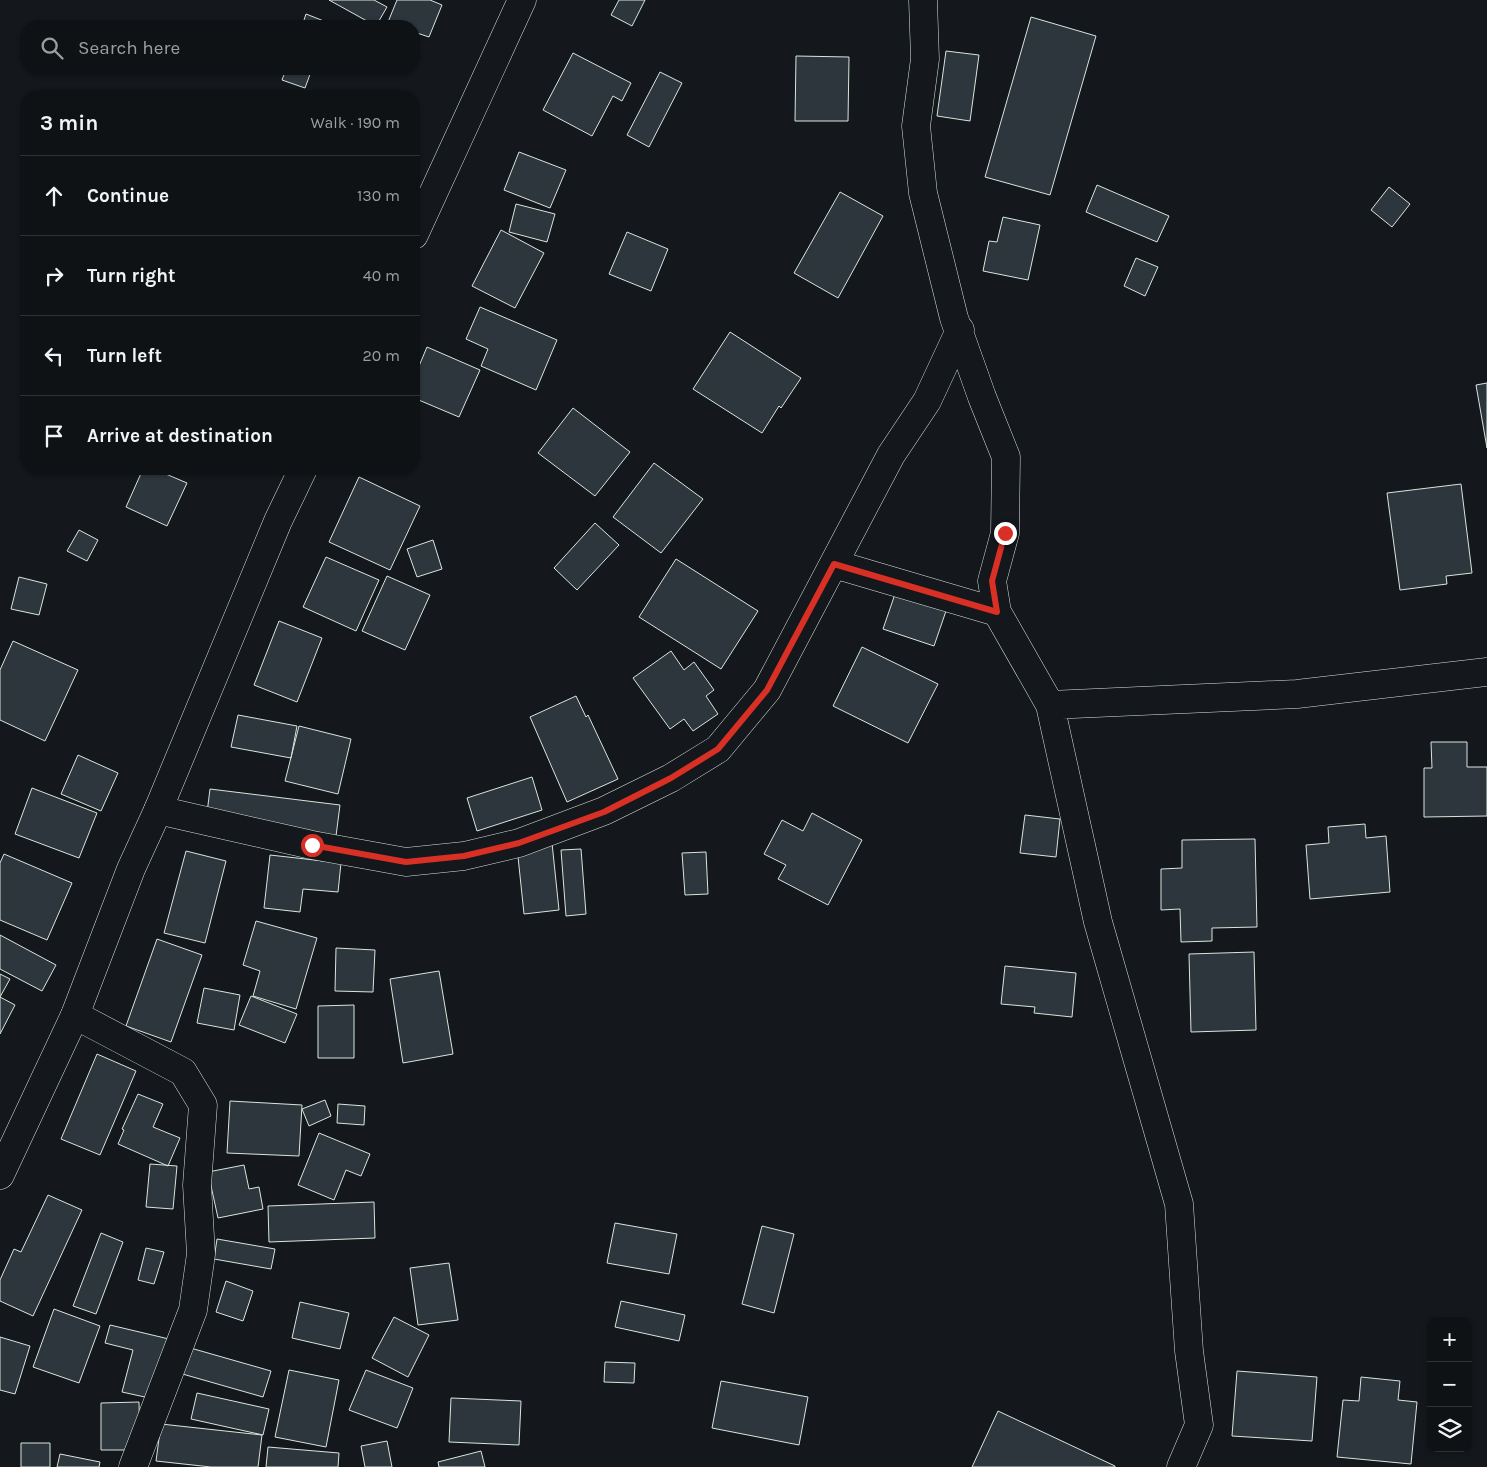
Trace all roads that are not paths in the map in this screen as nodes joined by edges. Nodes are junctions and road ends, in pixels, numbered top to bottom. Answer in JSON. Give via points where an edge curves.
{"nodes":[{"id":1,"x":522,"y":0,"type":"edge"},
{"id":2,"x":923,"y":0,"type":"edge"},
{"id":3,"x":420,"y":221,"type":"edge"},
{"id":4,"x":960,"y":330,"type":"junction"},
{"id":5,"x":300,"y":475,"type":"edge"},
{"id":6,"x":834,"y":564,"type":"junction"},
{"id":7,"x":997,"y":612,"type":"junction"},
{"id":8,"x":1487,"y":672,"type":"edge"},
{"id":9,"x":1050,"y":705,"type":"junction"},
{"id":10,"x":158,"y":810,"type":"junction"},
{"id":11,"x":75,"y":1015,"type":"junction"},
{"id":12,"x":0,"y":1175,"type":"edge"},
{"id":13,"x":133,"y":1467,"type":"edge"},
{"id":14,"x":1181,"y":1467,"type":"edge"}],
"edges":[{"from":1,"to":3,"type":"street"},
{"from":2,"to":4,"type":"street","via":[[925,59],[916,126],[922,192],[954,318]]},
{"from":4,"to":6,"type":"street","via":[[927,401],[891,455]]},
{"from":4,"to":7,"type":"street","via":[[1006,457],[1005,533],[992,581]]},
{"from":5,"to":10,"type":"street"},
{"from":6,"to":7,"type":"street"},
{"from":6,"to":10,"type":"street","via":[[767,690],[718,749],[671,778],[604,812],[519,843],[464,856],[406,862],[312,845]]},
{"from":7,"to":9,"type":"street"},
{"from":8,"to":9,"type":"street","via":[[1297,694]]},
{"from":9,"to":14,"type":"street","via":[[1098,922],[1179,1204],[1189,1351],[1199,1424]]},
{"from":10,"to":11,"type":"street","via":[[131,869]]},
{"from":11,"to":12,"type":"street"},
{"from":11,"to":13,"type":"street","via":[[183,1072],[203,1105],[197,1186],[201,1254],[193,1310]]}]}
